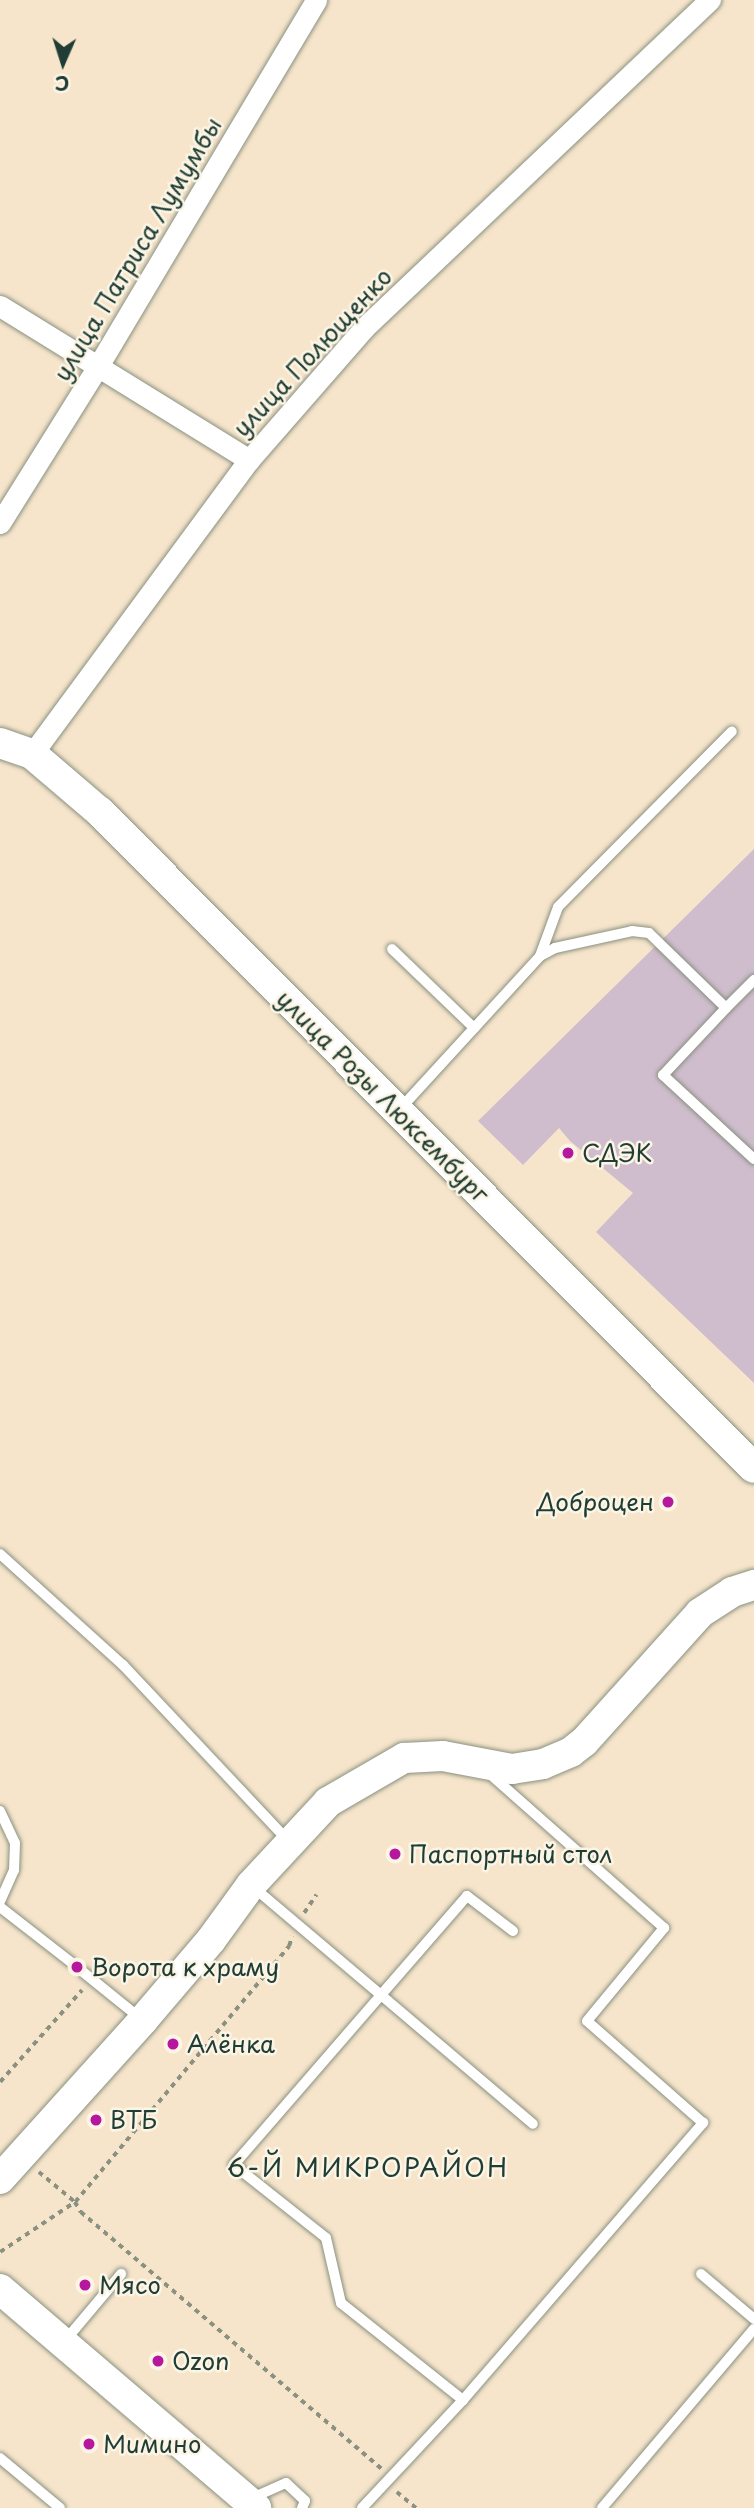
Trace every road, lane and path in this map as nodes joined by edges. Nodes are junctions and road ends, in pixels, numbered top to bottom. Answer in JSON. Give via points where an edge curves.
{"nodes":[{"id":1,"x":316,"y":0,"type":"edge"},
{"id":2,"x":710,"y":0,"type":"edge"},
{"id":3,"x":0,"y":306,"type":"edge"},
{"id":4,"x":98,"y":366,"type":"junction"},
{"id":5,"x":249,"y":460,"type":"junction"},
{"id":6,"x":0,"y":523,"type":"edge"},
{"id":7,"x":732,"y":731,"type":"dead end"},
{"id":8,"x":0,"y":743,"type":"edge"},
{"id":9,"x":32,"y":754,"type":"junction"},
{"id":10,"x":392,"y":949,"type":"dead end"},
{"id":11,"x":540,"y":956,"type":"junction"},
{"id":12,"x":754,"y":980,"type":"edge"},
{"id":13,"x":726,"y":1008,"type":"junction"},
{"id":14,"x":474,"y":1028,"type":"junction"},
{"id":15,"x":398,"y":1111,"type":"junction"},
{"id":16,"x":754,"y":1159,"type":"edge"},
{"id":17,"x":754,"y":1468,"type":"edge"},
{"id":18,"x":0,"y":1554,"type":"edge"},
{"id":19,"x":747,"y":1590,"type":"edge"},
{"id":20,"x":480,"y":1765,"type":"junction"},
{"id":21,"x":0,"y":1811,"type":"edge"},
{"id":22,"x":289,"y":1842,"type":"junction"},
{"id":23,"x":251,"y":1885,"type":"junction"},
{"id":24,"x":316,"y":1895,"type":"dead end"},
{"id":25,"x":0,"y":1902,"type":"edge"},
{"id":26,"x":0,"y":1907,"type":"edge"},
{"id":27,"x":297,"y":1923,"type":"junction"},
{"id":28,"x":513,"y":1931,"type":"dead end"},
{"id":29,"x":72,"y":1963,"type":"dead end"},
{"id":30,"x":87,"y":1976,"type":"joint"},
{"id":31,"x":381,"y":1995,"type":"junction"},
{"id":32,"x":143,"y":2020,"type":"junction"},
{"id":33,"x":0,"y":2082,"type":"edge"},
{"id":34,"x":533,"y":2124,"type":"dead end"},
{"id":35,"x":30,"y":2164,"type":"dead end"},
{"id":36,"x":0,"y":2179,"type":"edge"},
{"id":37,"x":75,"y":2202,"type":"junction"},
{"id":38,"x":0,"y":2252,"type":"edge"},
{"id":39,"x":121,"y":2274,"type":"dead end"},
{"id":40,"x":701,"y":2274,"type":"dead end"},
{"id":41,"x":0,"y":2289,"type":"edge"},
{"id":42,"x":754,"y":2319,"type":"edge"},
{"id":43,"x":754,"y":2329,"type":"edge"},
{"id":44,"x":63,"y":2343,"type":"junction"},
{"id":45,"x":463,"y":2400,"type":"junction"},
{"id":46,"x":0,"y":2458,"type":"edge"},
{"id":47,"x":391,"y":2476,"type":"junction"},
{"id":48,"x":252,"y":2504,"type":"edge"},
{"id":49,"x":60,"y":2508,"type":"edge"},
{"id":50,"x":302,"y":2508,"type":"edge"},
{"id":51,"x":362,"y":2508,"type":"edge"},
{"id":52,"x":416,"y":2508,"type":"edge"},
{"id":53,"x":602,"y":2508,"type":"edge"}],
"edges":[{"from":1,"to":4,"type":"street","name":"улица Патриса Лумумбы"},
{"from":2,"to":5,"type":"street","name":"улица Полющенко","via":[[364,328]]},
{"from":3,"to":4,"type":"street"},
{"from":4,"to":5,"type":"street"},
{"from":4,"to":6,"type":"street","name":"улица Патриса Лумумбы"},
{"from":5,"to":9,"type":"street","name":"улица Полющенко"},
{"from":7,"to":11,"type":"lane","via":[[558,907]]},
{"from":8,"to":9,"type":"main road","name":"улица Розы Люксембург"},
{"from":9,"to":15,"type":"main road","name":"улица Розы Люксембург","via":[[100,812]]},
{"from":10,"to":14,"type":"lane"},
{"from":11,"to":13,"type":"lane","via":[[555,948],[632,931],[649,933]]},
{"from":11,"to":14,"type":"lane"},
{"from":12,"to":13,"type":"lane"},
{"from":13,"to":16,"type":"lane","via":[[663,1075]]},
{"from":14,"to":15,"type":"lane"},
{"from":15,"to":17,"type":"main road","name":"улица Розы Люксембург"},
{"from":18,"to":22,"type":"lane","via":[[123,1665]]},
{"from":19,"to":20,"type":"main road","via":[[694,1620],[571,1752],[528,1767]]},
{"from":20,"to":22,"type":"main road","via":[[443,1756],[404,1758],[328,1802]]},
{"from":20,"to":45,"type":"lane","via":[[664,1928],[587,2021],[704,2123]]},
{"from":21,"to":25,"type":"lane","via":[[15,1843],[14,1870]]},
{"from":22,"to":23,"type":"main road"},
{"from":23,"to":27,"type":"lane"},
{"from":23,"to":32,"type":"main road"},
{"from":24,"to":27,"type":"path"},
{"from":26,"to":29,"type":"lane"},
{"from":27,"to":31,"type":"lane"},
{"from":27,"to":37,"type":"path","via":[[289,1946]]},
{"from":28,"to":31,"type":"lane","via":[[467,1896]]},
{"from":30,"to":32,"type":"lane"},
{"from":30,"to":33,"type":"path"},
{"from":31,"to":34,"type":"lane"},
{"from":31,"to":45,"type":"lane","via":[[234,2165],[326,2238],[341,2303]]},
{"from":32,"to":36,"type":"main road"},
{"from":35,"to":37,"type":"path"},
{"from":37,"to":38,"type":"path"},
{"from":37,"to":47,"type":"path","via":[[81,2212]]},
{"from":39,"to":44,"type":"lane"},
{"from":40,"to":42,"type":"lane"},
{"from":41,"to":44,"type":"main road"},
{"from":43,"to":53,"type":"lane"},
{"from":44,"to":48,"type":"main road"},
{"from":45,"to":47,"type":"lane"},
{"from":46,"to":49,"type":"lane"},
{"from":47,"to":51,"type":"lane"},
{"from":47,"to":52,"type":"path","via":[[396,2491]]},
{"from":48,"to":50,"type":"lane","via":[[286,2483],[305,2501]]}]}
